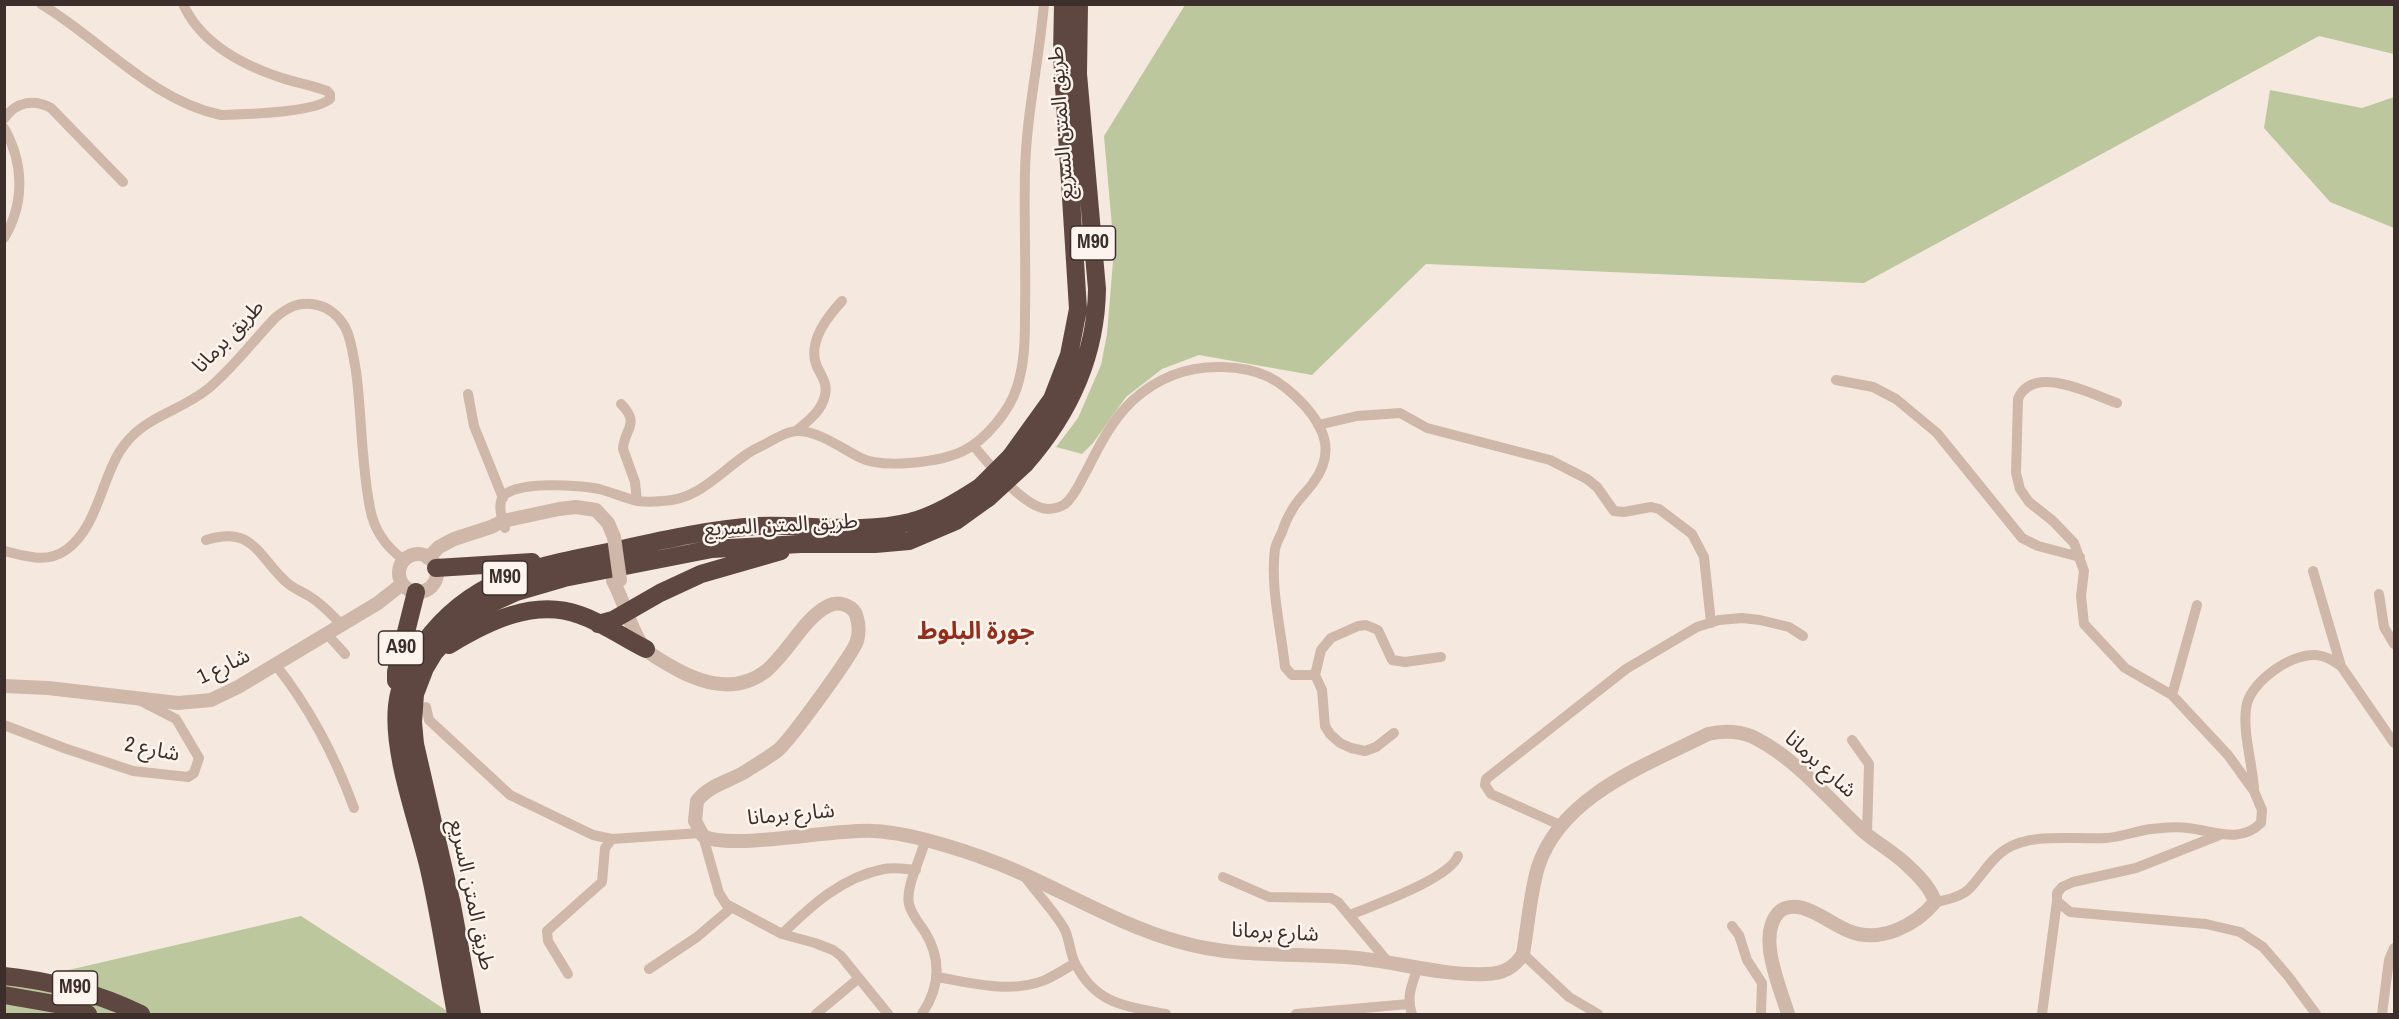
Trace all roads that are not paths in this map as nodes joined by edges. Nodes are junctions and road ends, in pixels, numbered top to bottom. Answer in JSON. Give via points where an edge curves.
{"nodes":[{"id":1,"x":41,"y":4,"type":"edge"},
{"id":2,"x":183,"y":4,"type":"edge"},
{"id":3,"x":1044,"y":4,"type":"edge"},
{"id":4,"x":1064,"y":4,"type":"edge"},
{"id":5,"x":1079,"y":4,"type":"edge"},
{"id":6,"x":4,"y":118,"type":"edge"},
{"id":7,"x":4,"y":128,"type":"edge"},
{"id":8,"x":4,"y":153,"type":"edge"},
{"id":9,"x":18,"y":163,"type":"junction"},
{"id":10,"x":123,"y":182,"type":"dead end"},
{"id":11,"x":4,"y":238,"type":"edge"},
{"id":12,"x":842,"y":301,"type":"dead end"},
{"id":13,"x":1836,"y":380,"type":"dead end"},
{"id":14,"x":468,"y":394,"type":"dead end"},
{"id":15,"x":2117,"y":403,"type":"dead end"},
{"id":16,"x":621,"y":405,"type":"dead end"},
{"id":17,"x":1318,"y":426,"type":"junction"},
{"id":18,"x":796,"y":431,"type":"junction"},
{"id":19,"x":973,"y":445,"type":"junction"},
{"id":20,"x":1018,"y":460,"type":"junction"},
{"id":21,"x":984,"y":492,"type":"junction"},
{"id":22,"x":502,"y":498,"type":"junction"},
{"id":23,"x":637,"y":501,"type":"junction"},
{"id":24,"x":500,"y":525,"type":"junction"},
{"id":25,"x":206,"y":540,"type":"dead end"},
{"id":26,"x":800,"y":544,"type":"junction"},
{"id":27,"x":4,"y":550,"type":"edge"},
{"id":28,"x":2080,"y":557,"type":"junction"},
{"id":29,"x":404,"y":560,"type":"junction"},
{"id":30,"x":432,"y":563,"type":"junction"},
{"id":31,"x":555,"y":564,"type":"junction"},
{"id":32,"x":2313,"y":571,"type":"dead end"},
{"id":33,"x":409,"y":588,"type":"junction"},
{"id":34,"x":2379,"y":594,"type":"dead end"},
{"id":35,"x":2197,"y":605,"type":"dead end"},
{"id":36,"x":627,"y":612,"type":"junction"},
{"id":37,"x":1711,"y":623,"type":"junction"},
{"id":38,"x":341,"y":624,"type":"junction"},
{"id":39,"x":598,"y":624,"type":"junction"},
{"id":40,"x":326,"y":633,"type":"junction"},
{"id":41,"x":1803,"y":636,"type":"dead end"},
{"id":42,"x":2394,"y":644,"type":"edge"},
{"id":43,"x":646,"y":649,"type":"junction"},
{"id":44,"x":434,"y":653,"type":"junction"},
{"id":45,"x":345,"y":654,"type":"dead end"},
{"id":46,"x":1441,"y":657,"type":"dead end"},
{"id":47,"x":275,"y":664,"type":"junction"},
{"id":48,"x":2341,"y":666,"type":"junction"},
{"id":49,"x":1315,"y":675,"type":"junction"},
{"id":50,"x":4,"y":686,"type":"edge"},
{"id":51,"x":2172,"y":695,"type":"junction"},
{"id":52,"x":138,"y":699,"type":"junction"},
{"id":53,"x":397,"y":706,"type":"junction"},
{"id":54,"x":426,"y":707,"type":"dead end"},
{"id":55,"x":4,"y":725,"type":"edge"},
{"id":56,"x":1394,"y":733,"type":"dead end"},
{"id":57,"x":1852,"y":740,"type":"dead end"},
{"id":58,"x":2394,"y":743,"type":"edge"},
{"id":59,"x":2254,"y":791,"type":"junction"},
{"id":60,"x":354,"y":808,"type":"dead end"},
{"id":61,"x":1560,"y":825,"type":"junction"},
{"id":62,"x":1867,"y":834,"type":"junction"},
{"id":63,"x":2222,"y":834,"type":"junction"},
{"id":64,"x":702,"y":835,"type":"junction"},
{"id":65,"x":612,"y":839,"type":"junction"},
{"id":66,"x":925,"y":841,"type":"junction"},
{"id":67,"x":1458,"y":856,"type":"dead end"},
{"id":68,"x":916,"y":870,"type":"junction"},
{"id":69,"x":1023,"y":874,"type":"junction"},
{"id":70,"x":1223,"y":877,"type":"dead end"},
{"id":71,"x":2057,"y":901,"type":"junction"},
{"id":72,"x":1935,"y":902,"type":"junction"},
{"id":73,"x":731,"y":908,"type":"junction"},
{"id":74,"x":1350,"y":915,"type":"junction"},
{"id":75,"x":1732,"y":926,"type":"dead end"},
{"id":76,"x":782,"y":934,"type":"junction"},
{"id":77,"x":2394,"y":948,"type":"edge"},
{"id":78,"x":1523,"y":954,"type":"junction"},
{"id":79,"x":1388,"y":962,"type":"junction"},
{"id":80,"x":1075,"y":963,"type":"junction"},
{"id":81,"x":1418,"y":967,"type":"junction"},
{"id":82,"x":1775,"y":967,"type":"junction"},
{"id":83,"x":649,"y":969,"type":"dead end"},
{"id":84,"x":568,"y":974,"type":"dead end"},
{"id":85,"x":4,"y":976,"type":"edge"},
{"id":86,"x":937,"y":977,"type":"junction"},
{"id":87,"x":859,"y":978,"type":"junction"},
{"id":88,"x":1762,"y":982,"type":"junction"},
{"id":89,"x":4,"y":995,"type":"edge"},
{"id":90,"x":1410,"y":1009,"type":"edge"},
{"id":91,"x":1330,"y":1012,"type":"edge"},
{"id":92,"x":88,"y":1014,"type":"edge"},
{"id":93,"x":141,"y":1014,"type":"edge"},
{"id":94,"x":456,"y":1014,"type":"edge"},
{"id":95,"x":472,"y":1014,"type":"edge"},
{"id":96,"x":816,"y":1014,"type":"edge"},
{"id":97,"x":888,"y":1014,"type":"edge"},
{"id":98,"x":922,"y":1014,"type":"edge"},
{"id":99,"x":1166,"y":1014,"type":"edge"},
{"id":100,"x":1296,"y":1014,"type":"edge"},
{"id":101,"x":1598,"y":1014,"type":"edge"},
{"id":102,"x":1761,"y":1014,"type":"edge"},
{"id":103,"x":1788,"y":1014,"type":"edge"},
{"id":104,"x":2042,"y":1014,"type":"edge"},
{"id":105,"x":2316,"y":1014,"type":"edge"},
{"id":106,"x":2382,"y":1014,"type":"edge"}],
"edges":[{"from":1,"to":2,"type":"street","via":[[151,84],[212,113],[297,110],[330,99],[327,91],[274,76],[231,56],[191,21]]},
{"from":3,"to":19,"type":"street","via":[[1024,174],[1025,359],[1017,390],[1006,409]]},
{"from":4,"to":20,"type":"highway","name":"طريق المتن السريع","number":"M90","via":[[1062,55],[1078,309],[1069,354],[1053,399]]},
{"from":5,"to":20,"type":"highway","name":"طريق المتن السريع","number":"M90","via":[[1078,74],[1096,315],[1085,362],[1068,405],[1054,429]]},
{"from":6,"to":10,"type":"street","via":[[25,103],[51,108]]},
{"from":7,"to":9,"type":"street"},
{"from":8,"to":9,"type":"street"},
{"from":9,"to":11,"type":"street","via":[[20,197],[14,222]]},
{"from":12,"to":18,"type":"street","via":[[827,317],[816,342],[815,362],[825,380],[825,395],[818,412]]},
{"from":13,"to":28,"type":"street","via":[[1873,387],[1896,399],[1937,433],[2022,538]]},
{"from":14,"to":22,"type":"street","via":[[474,426]]},
{"from":15,"to":28,"type":"street","via":[[2049,381],[2032,384],[2018,399],[2016,473],[2020,489],[2029,502],[2065,532]]},
{"from":16,"to":23,"type":"street","via":[[631,419],[623,449],[635,482]]},
{"from":17,"to":19,"type":"street","via":[[1287,388],[1265,375],[1246,368],[1186,369],[1163,379],[1131,402],[1106,435],[1066,503],[1048,509],[1036,506],[1017,491]]},
{"from":17,"to":37,"type":"street","via":[[1357,416],[1400,413],[1427,428],[1550,460],[1592,483],[1614,511],[1659,509],[1692,534],[1704,557]]},
{"from":17,"to":49,"type":"street","via":[[1325,437],[1324,464],[1291,511],[1275,547],[1274,574],[1285,667],[1292,675]]},
{"from":18,"to":19,"type":"street","via":[[877,462],[937,460]]},
{"from":18,"to":23,"type":"street","via":[[748,453],[690,495],[670,501]]},
{"from":20,"to":21,"type":"highway","name":"طريق المتن السريع","number":"M90","bridge":true},
{"from":21,"to":26,"type":"highway","name":"طريق المتن السريع","number":"M90","via":[[956,521],[909,541]]},
{"from":21,"to":31,"type":"highway","name":"طريق المتن السريع","number":"M90","via":[[910,522],[883,526],[738,527]]},
{"from":22,"to":23,"type":"street","via":[[519,489],[559,485],[599,489]]},
{"from":22,"to":24,"type":"street"},
{"from":24,"to":30,"type":"street","via":[[446,542]]},
{"from":24,"to":36,"type":"street","bridge":true,"via":[[559,508],[596,510],[604,518]]},
{"from":25,"to":38,"type":"street","via":[[237,537],[254,544],[285,581],[321,604]]},
{"from":26,"to":36,"type":"highway","via":[[701,574]]},
{"from":26,"to":44,"type":"highway","name":"طريق المتن السريع","number":"M90","via":[[712,549],[534,585],[466,618]]},
{"from":27,"to":29,"type":"street","name":"طريق برمانا","via":[[39,559],[54,557],[65,550],[86,527],[114,463],[132,435],[143,425],[208,390],[275,318],[297,304],[308,303],[324,307],[338,317],[351,342],[370,509],[386,546]]},
{"from":28,"to":51,"type":"street","via":[[2084,571],[2084,624],[2125,668]]},
{"from":29,"to":30,"type":"street","via":[[414,555]]},
{"from":29,"to":33,"type":"street","via":[[399,569]]},
{"from":30,"to":31,"type":"highway","via":[[454,569],[524,562]]},
{"from":30,"to":33,"type":"street","via":[[432,585],[422,592]]},
{"from":31,"to":53,"type":"highway","name":"طريق المتن السريع","number":"M90","via":[[510,576],[452,610],[411,663]]},
{"from":32,"to":48,"type":"street"},
{"from":33,"to":38,"type":"street","name":"شارع 1"},
{"from":33,"to":53,"type":"highway","number":"A90","via":[[396,672]]},
{"from":34,"to":42,"type":"street","via":[[2384,627]]},
{"from":35,"to":51,"type":"street"},
{"from":36,"to":39,"type":"highway"},
{"from":36,"to":43,"type":"street"},
{"from":37,"to":41,"type":"street","via":[[1742,618],[1760,620]]},
{"from":37,"to":61,"type":"street","via":[[1697,627],[1626,669],[1486,779],[1491,794]]},
{"from":38,"to":40,"type":"street","name":"شارع 1"},
{"from":39,"to":43,"type":"highway"},
{"from":39,"to":44,"type":"highway","via":[[566,611],[526,611],[484,624]]},
{"from":40,"to":45,"type":"street"},
{"from":40,"to":47,"type":"street","name":"شارع 1"},
{"from":43,"to":64,"type":"street","name":"شارع برمانا","via":[[688,676],[712,684],[737,684],[753,680],[767,670],[818,612],[831,604],[849,607],[856,614],[857,641],[780,748],[710,789],[697,801],[695,821]]},
{"from":44,"to":95,"type":"highway","name":"طريق المتن السريع","number":"M90","via":[[415,694],[415,744]]},
{"from":46,"to":49,"type":"street","via":[[1396,662],[1388,656],[1378,630],[1358,626],[1325,644]]},
{"from":47,"to":52,"type":"street","name":"شارع 1","via":[[211,700],[178,704]]},
{"from":47,"to":60,"type":"street","via":[[324,738]]},
{"from":48,"to":58,"type":"street"},
{"from":48,"to":59,"type":"street","via":[[2314,655],[2291,659],[2248,698],[2246,717]]},
{"from":49,"to":56,"type":"street","via":[[1322,690],[1325,726],[1340,742],[1365,751]]},
{"from":50,"to":52,"type":"street","name":"شارع 1"},
{"from":51,"to":59,"type":"street","via":[[2228,755]]},
{"from":52,"to":55,"type":"street","name":"شارع 2","via":[[176,719],[184,728],[199,758],[194,773],[188,777],[133,771]]},
{"from":53,"to":94,"type":"highway","name":"طريق المتن السريع","number":"M90","via":[[400,754],[429,871]]},
{"from":54,"to":65,"type":"street","via":[[429,720],[510,795],[593,835]]},
{"from":57,"to":62,"type":"street","via":[[1869,764]]},
{"from":59,"to":63,"type":"street","via":[[2262,810],[2261,823],[2247,833]]},
{"from":61,"to":62,"type":"street","name":"شارع برمانا","via":[[1606,786],[1720,731],[1756,738],[1783,756]]},
{"from":61,"to":78,"type":"street","name":"شارع برمانا","via":[[1539,867]]},
{"from":62,"to":72,"type":"street","name":"شارع برمانا","via":[[1908,865],[1933,894]]},
{"from":63,"to":71,"type":"street","via":[[2136,868],[2073,882],[2062,887]]},
{"from":63,"to":72,"type":"street","via":[[2186,827],[2108,838],[2059,837],[2027,842],[2008,848],[1959,896]]},
{"from":64,"to":65,"type":"street"},
{"from":64,"to":66,"type":"street","name":"شارع برمانا","via":[[726,841],[874,831]]},
{"from":64,"to":73,"type":"street","via":[[719,893]]},
{"from":65,"to":84,"type":"street","via":[[605,848],[602,882],[547,931],[548,941]]},
{"from":66,"to":68,"type":"street"},
{"from":66,"to":69,"type":"street","name":"شارع برمانا","via":[[994,861]]},
{"from":67,"to":74,"type":"street","via":[[1445,871]]},
{"from":68,"to":76,"type":"street","via":[[886,868],[844,882]]},
{"from":68,"to":86,"type":"street","via":[[909,903],[934,950]]},
{"from":69,"to":79,"type":"street","name":"شارع برمانا","via":[[1125,922],[1208,950]]},
{"from":69,"to":80,"type":"street","via":[[1060,922]]},
{"from":70,"to":74,"type":"street","via":[[1269,897],[1331,898]]},
{"from":71,"to":104,"type":"street"},
{"from":71,"to":105,"type":"street","via":[[2070,912],[2206,924],[2240,932],[2263,947]]},
{"from":72,"to":82,"type":"street","via":[[1924,916],[1906,926],[1871,935],[1851,932],[1803,908],[1781,910],[1771,921],[1768,937]]},
{"from":73,"to":76,"type":"street"},
{"from":73,"to":83,"type":"street"},
{"from":74,"to":79,"type":"street"},
{"from":75,"to":88,"type":"street"},
{"from":76,"to":87,"type":"street","via":[[833,950]]},
{"from":77,"to":106,"type":"street"},
{"from":78,"to":81,"type":"street","name":"شارع برمانا","via":[[1516,965],[1503,972]]},
{"from":78,"to":101,"type":"street","via":[[1569,997]]},
{"from":79,"to":81,"type":"street","name":"شارع برمانا"},
{"from":80,"to":86,"type":"street","via":[[1044,980],[1016,986]]},
{"from":80,"to":99,"type":"street","via":[[1099,995]]},
{"from":81,"to":90,"type":"street","via":[[1410,990]]},
{"from":82,"to":88,"type":"street"},
{"from":82,"to":103,"type":"street"},
{"from":85,"to":93,"type":"highway","number":"M90","via":[[95,994]]},
{"from":86,"to":98,"type":"street","via":[[935,991]]},
{"from":87,"to":96,"type":"street"},
{"from":87,"to":97,"type":"street"},
{"from":88,"to":102,"type":"street"},
{"from":89,"to":92,"type":"highway","number":"M90"},
{"from":90,"to":91,"type":"street"},
{"from":91,"to":100,"type":"street"}]}
